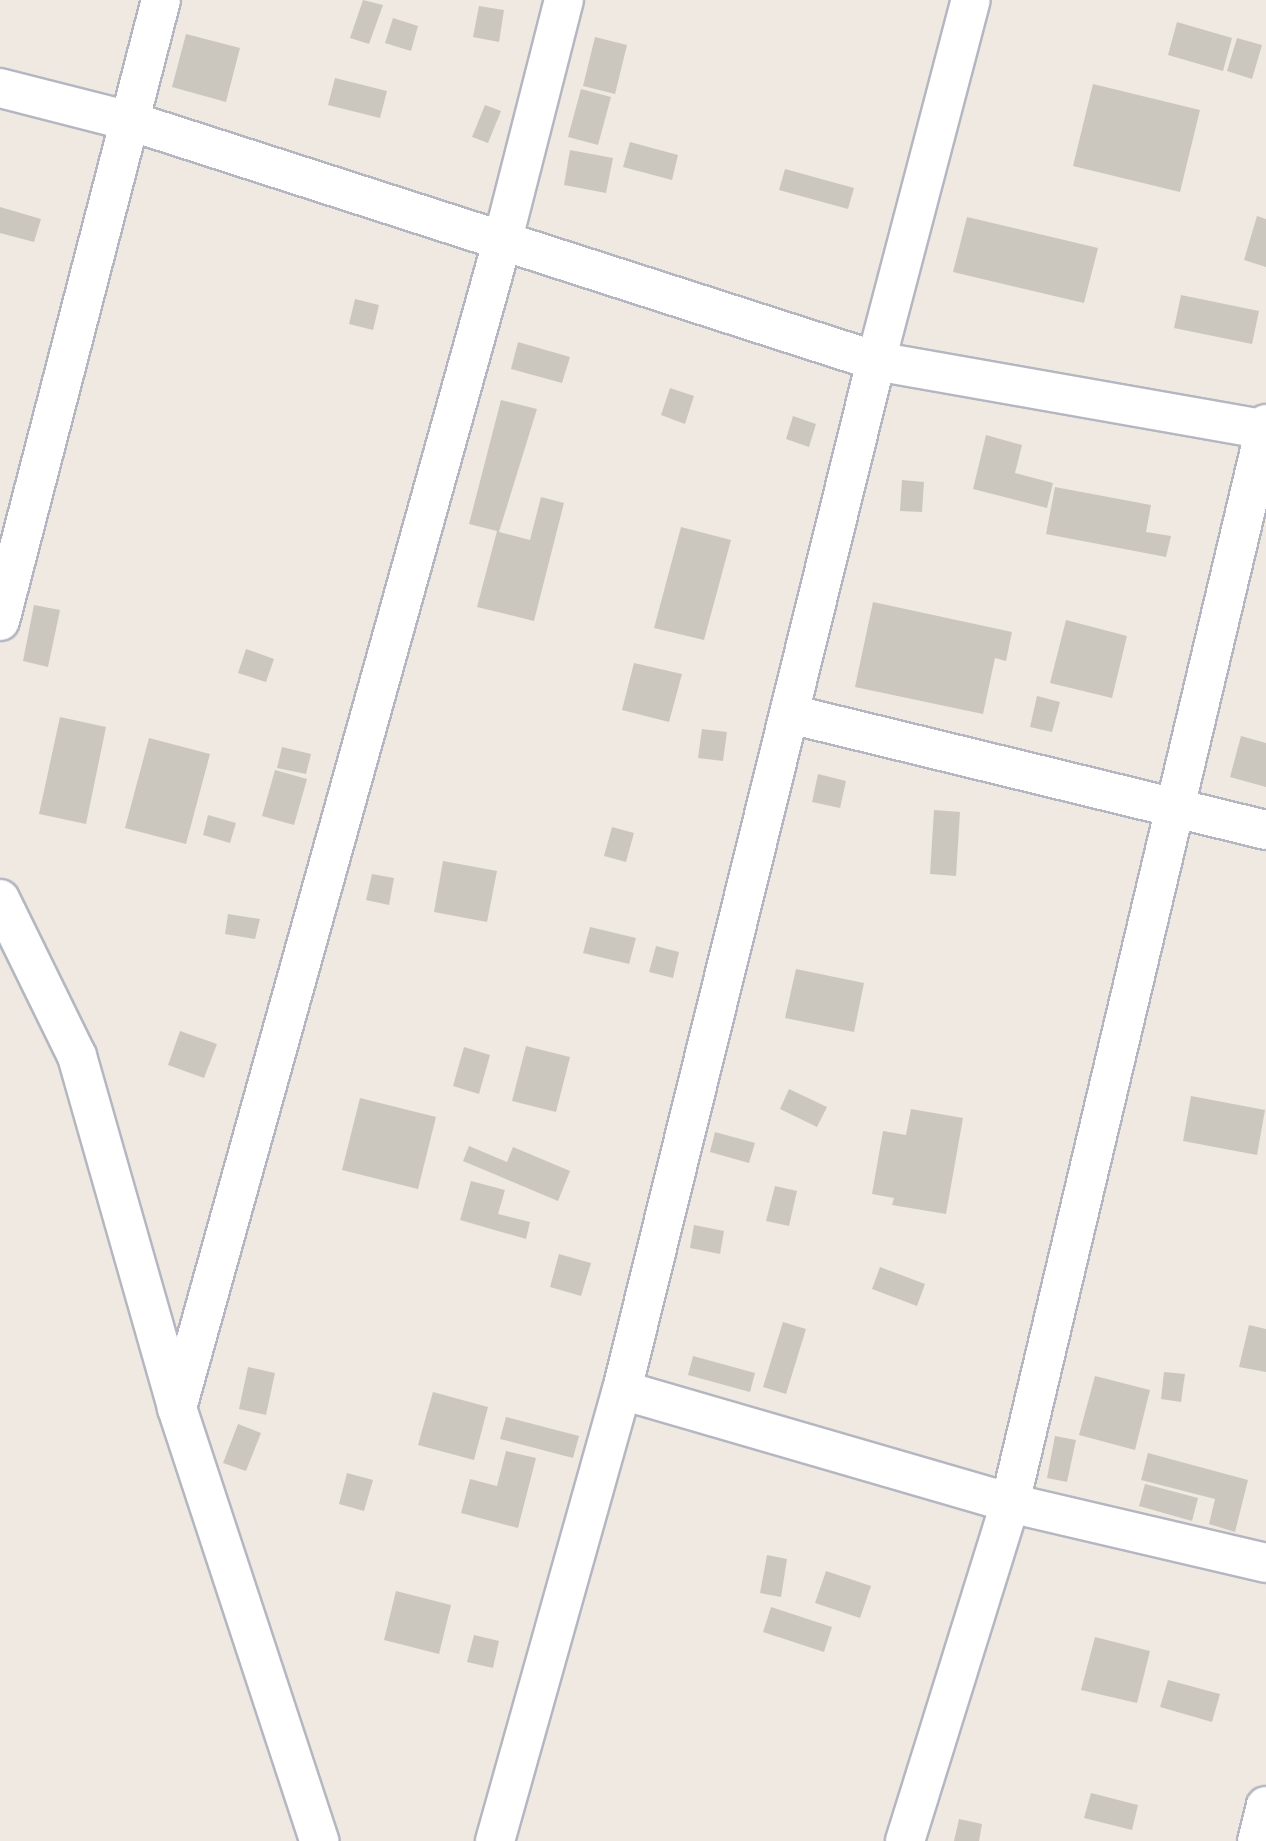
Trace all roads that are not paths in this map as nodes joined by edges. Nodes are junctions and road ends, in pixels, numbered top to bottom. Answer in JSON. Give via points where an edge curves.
{"nodes":[{"id":1,"x":161,"y":0,"type":"edge"},
{"id":2,"x":564,"y":0,"type":"edge"},
{"id":3,"x":971,"y":0,"type":"edge"},
{"id":4,"x":0,"y":88,"type":"edge"},
{"id":5,"x":133,"y":122,"type":"junction"},
{"id":6,"x":503,"y":239,"type":"junction"},
{"id":7,"x":876,"y":361,"type":"junction"},
{"id":8,"x":1265,"y":428,"type":"edge"},
{"id":9,"x":12,"y":520,"type":"edge"},
{"id":10,"x":0,"y":621,"type":"edge"},
{"id":11,"x":790,"y":714,"type":"junction"},
{"id":12,"x":1178,"y":808,"type":"junction"},
{"id":13,"x":1266,"y":831,"type":"edge"},
{"id":14,"x":0,"y":900,"type":"edge"},
{"id":15,"x":622,"y":1390,"type":"junction"},
{"id":16,"x":177,"y":1408,"type":"junction"},
{"id":17,"x":1010,"y":1503,"type":"junction"},
{"id":18,"x":1266,"y":1563,"type":"edge"},
{"id":19,"x":1266,"y":1806,"type":"edge"},
{"id":20,"x":319,"y":1841,"type":"edge"},
{"id":21,"x":495,"y":1841,"type":"edge"},
{"id":22,"x":905,"y":1841,"type":"edge"},
{"id":23,"x":1257,"y":1841,"type":"edge"}],
"edges":[{"from":1,"to":5,"type":"street"},
{"from":2,"to":6,"type":"street"},
{"from":3,"to":7,"type":"street"},
{"from":4,"to":5,"type":"street"},
{"from":5,"to":6,"type":"street"},
{"from":5,"to":9,"type":"street"},
{"from":6,"to":7,"type":"street"},
{"from":6,"to":16,"type":"street"},
{"from":7,"to":8,"type":"street"},
{"from":7,"to":11,"type":"street"},
{"from":8,"to":12,"type":"street"},
{"from":9,"to":10,"type":"street"},
{"from":11,"to":12,"type":"street"},
{"from":11,"to":15,"type":"street"},
{"from":12,"to":13,"type":"street"},
{"from":12,"to":17,"type":"street"},
{"from":14,"to":16,"type":"street","via":[[77,1056]]},
{"from":15,"to":17,"type":"street"},
{"from":15,"to":21,"type":"street"},
{"from":16,"to":20,"type":"street"},
{"from":17,"to":18,"type":"street"},
{"from":17,"to":22,"type":"street"},
{"from":19,"to":23,"type":"street"}]}
